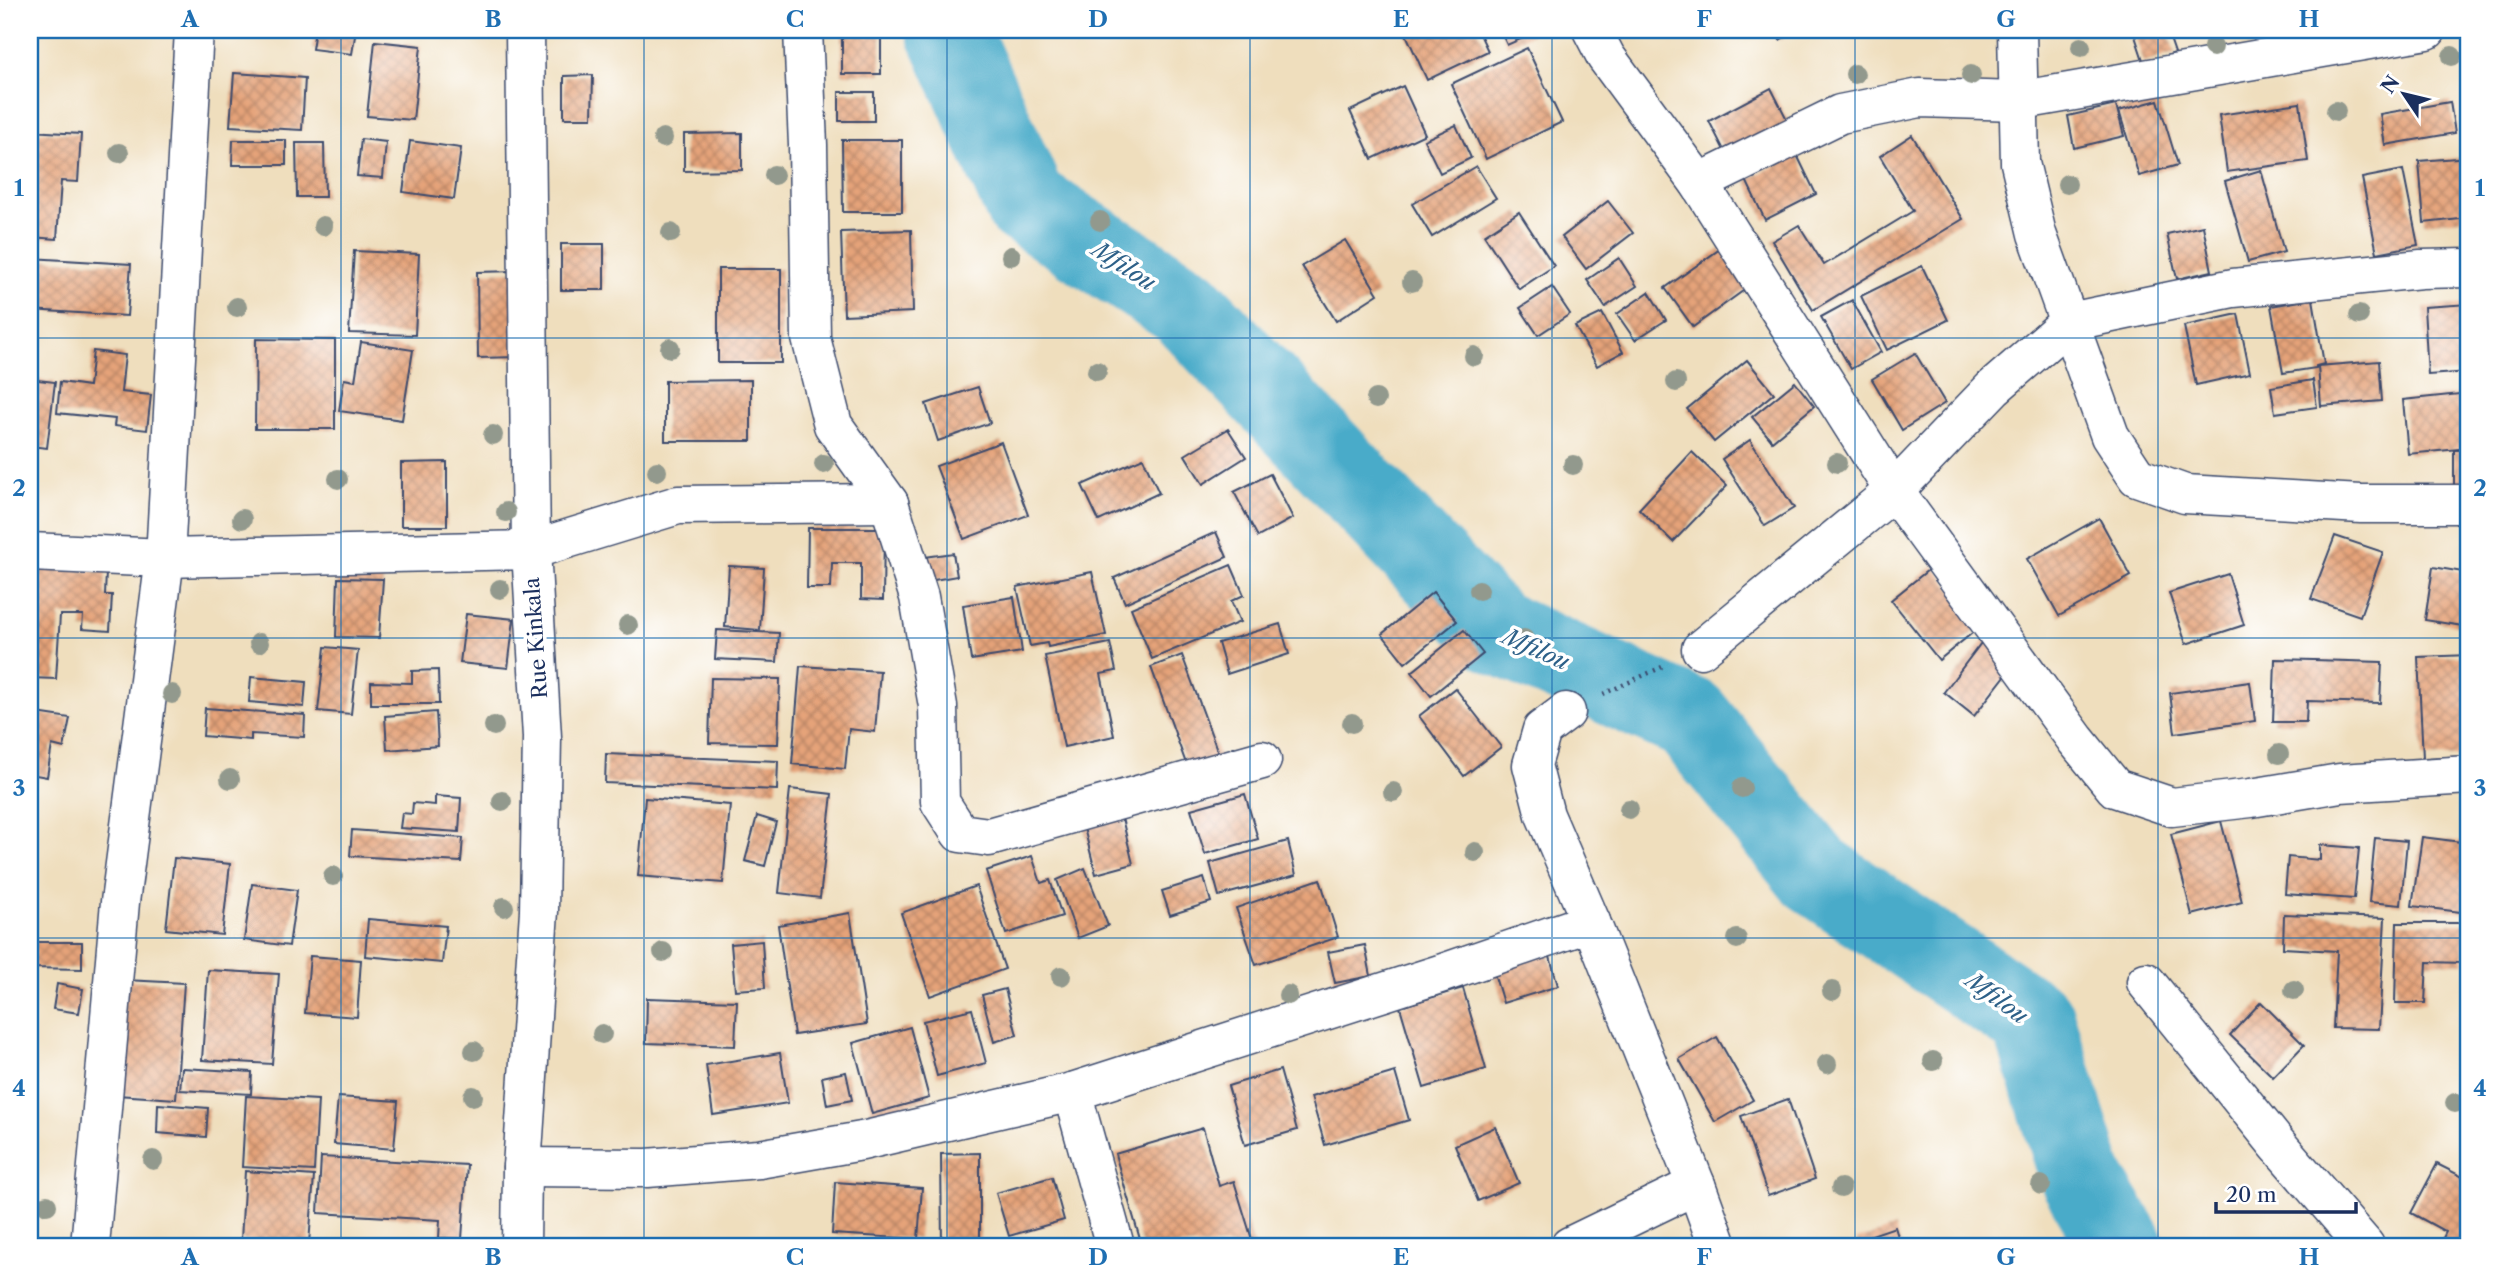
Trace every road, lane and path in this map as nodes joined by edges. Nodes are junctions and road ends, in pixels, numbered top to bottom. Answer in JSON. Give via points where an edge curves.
{"nodes":[{"id":1,"x":194,"y":30,"type":"edge"},
{"id":2,"x":525,"y":30,"type":"edge"},
{"id":3,"x":803,"y":30,"type":"edge"},
{"id":4,"x":1592,"y":30,"type":"edge"},
{"id":5,"x":2017,"y":30,"type":"edge"},
{"id":6,"x":2427,"y":30,"type":"edge"},
{"id":7,"x":2017,"y":101,"type":"junction"},
{"id":8,"x":1699,"y":183,"type":"junction"},
{"id":9,"x":2469,"y":268,"type":"edge"},
{"id":10,"x":2069,"y":322,"type":"junction"},
{"id":11,"x":1894,"y":491,"type":"junction"},
{"id":12,"x":889,"y":503,"type":"junction"},
{"id":13,"x":2469,"y":504,"type":"edge"},
{"id":14,"x":531,"y":550,"type":"junction"},
{"id":15,"x":30,"y":552,"type":"edge"},
{"id":16,"x":165,"y":558,"type":"junction"},
{"id":17,"x":1701,"y":649,"type":"joint"},
{"id":18,"x":1566,"y":712,"type":"joint"},
{"id":19,"x":1262,"y":760,"type":"dead end"},
{"id":20,"x":2469,"y":775,"type":"edge"},
{"id":21,"x":1591,"y":922,"type":"junction"},
{"id":22,"x":2146,"y":982,"type":"dead end"},
{"id":23,"x":1072,"y":1092,"type":"junction"},
{"id":24,"x":522,"y":1167,"type":"junction"},
{"id":25,"x":1696,"y":1185,"type":"junction"},
{"id":26,"x":90,"y":1246,"type":"edge"},
{"id":27,"x":521,"y":1246,"type":"edge"},
{"id":28,"x":1115,"y":1246,"type":"edge"},
{"id":29,"x":1570,"y":1246,"type":"edge"},
{"id":30,"x":1718,"y":1246,"type":"edge"},
{"id":31,"x":2365,"y":1246,"type":"edge"}],
"edges":[{"from":1,"to":16,"type":"street"},
{"from":2,"to":14,"type":"street","name":"Rue Kinkala"},
{"from":3,"to":12,"type":"street","via":[[811,338],[833,425]]},
{"from":4,"to":8,"type":"street","via":[[1606,57]]},
{"from":5,"to":7,"type":"street"},
{"from":6,"to":7,"type":"street"},
{"from":7,"to":8,"type":"street","via":[[1920,98],[1840,114]]},
{"from":7,"to":10,"type":"street","via":[[2020,163],[2034,222]]},
{"from":8,"to":11,"type":"street"},
{"from":9,"to":10,"type":"street","via":[[2233,288]]},
{"from":10,"to":11,"type":"street","via":[[1993,388]]},
{"from":10,"to":13,"type":"street","via":[[2110,436],[2137,477],[2185,494],[2361,504]]},
{"from":11,"to":17,"type":"street"},
{"from":11,"to":20,"type":"street","via":[[2115,788],[2172,807],[2340,783]]},
{"from":12,"to":14,"type":"street","via":[[678,505]]},
{"from":12,"to":19,"type":"street","via":[[919,597],[938,706],[940,802],[960,833],[989,836]]},
{"from":14,"to":16,"type":"street"},
{"from":14,"to":24,"type":"street","name":"Rue Kinkala","via":[[542,737],[539,911]]},
{"from":15,"to":16,"type":"street"},
{"from":16,"to":26,"type":"street","via":[[120,902]]},
{"from":17,"to":18,"type":"path"},
{"from":18,"to":21,"type":"street","via":[[1542,730],[1532,765],[1545,815]]},
{"from":21,"to":23,"type":"street"},
{"from":21,"to":25,"type":"street"},
{"from":22,"to":31,"type":"street"},
{"from":23,"to":24,"type":"street","via":[[759,1159],[647,1168]]},
{"from":23,"to":28,"type":"street"},
{"from":24,"to":27,"type":"street","name":"Rue Kinkala"},
{"from":25,"to":29,"type":"street"},
{"from":25,"to":30,"type":"street"}]}
